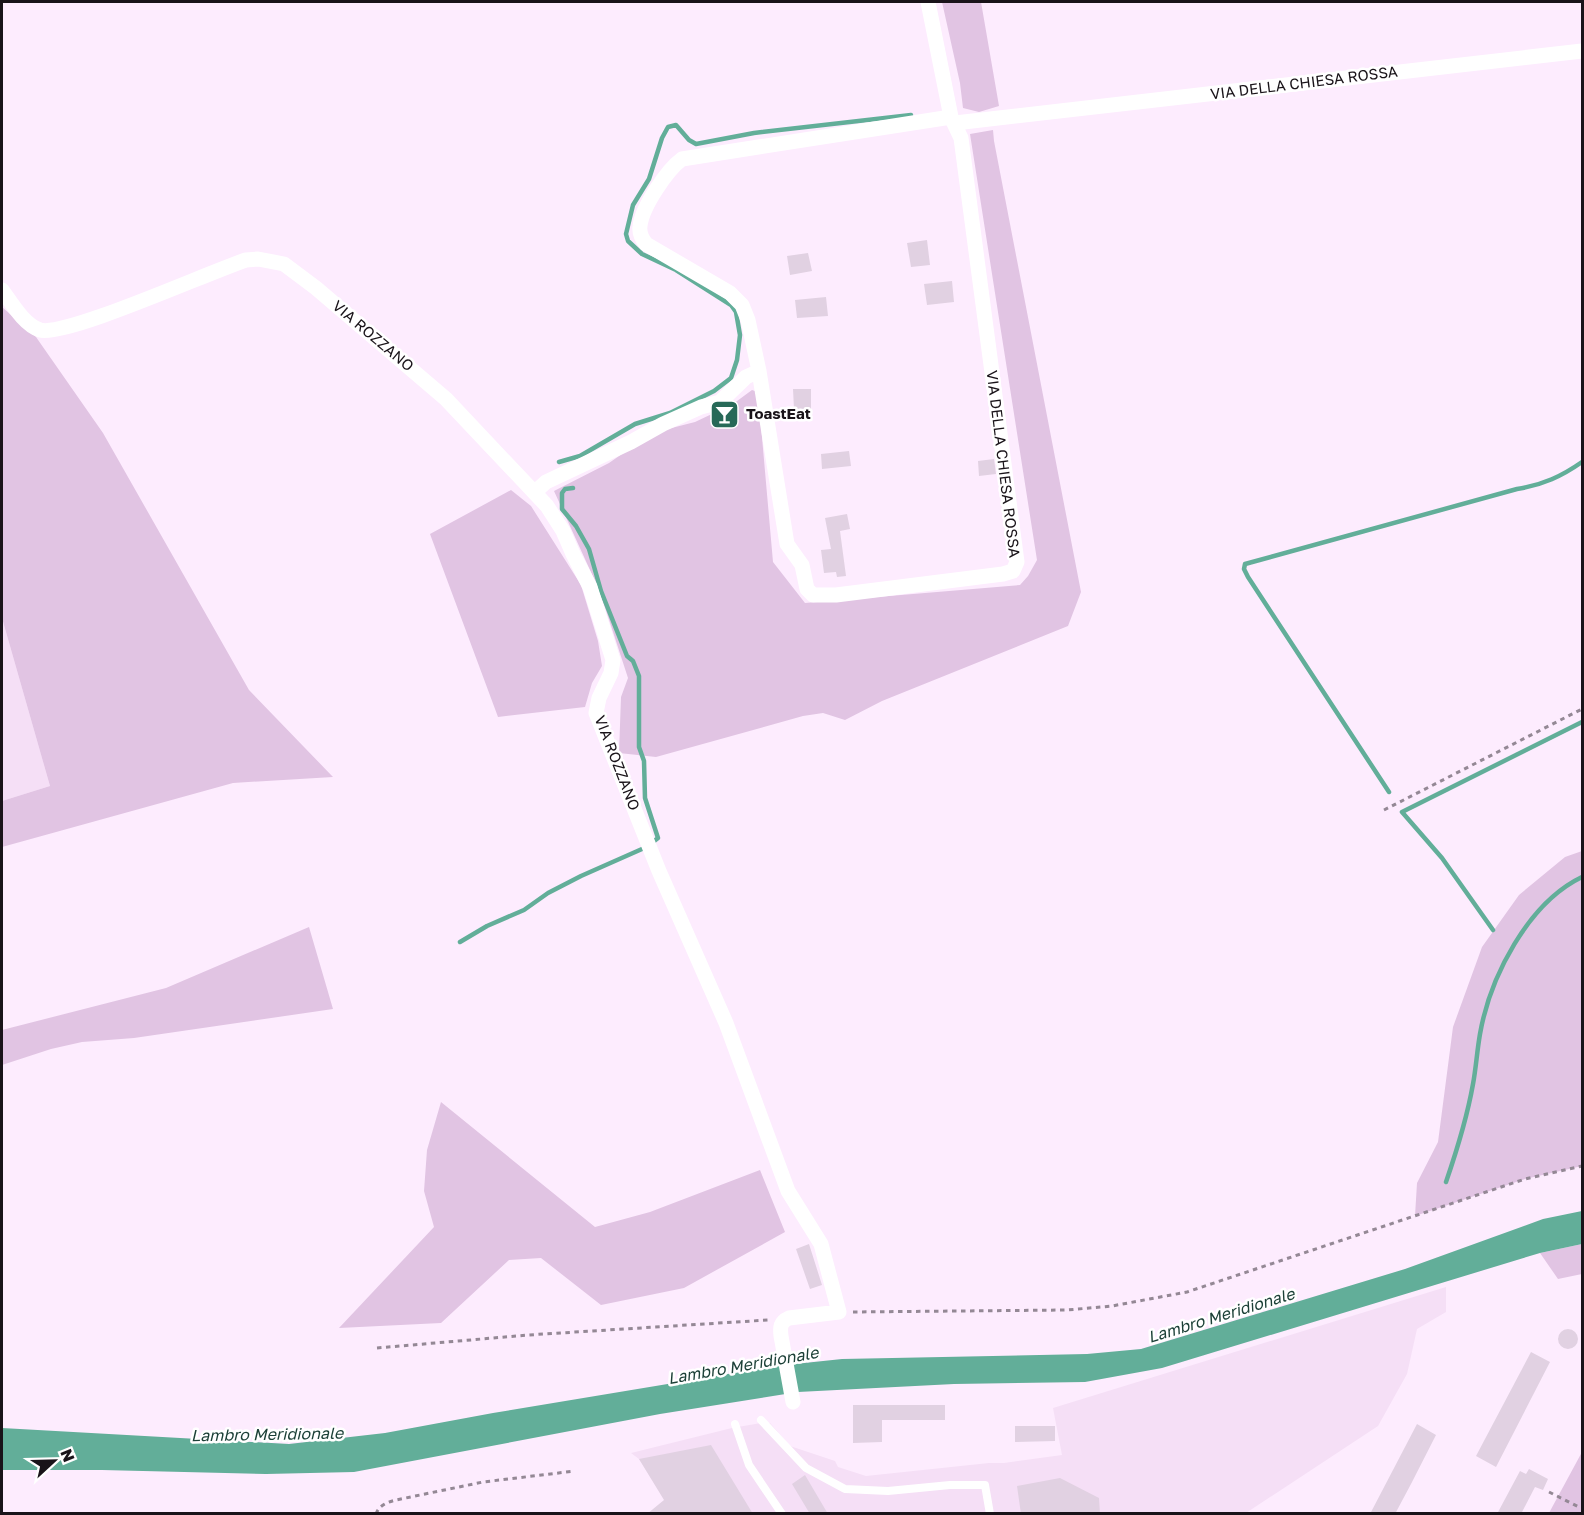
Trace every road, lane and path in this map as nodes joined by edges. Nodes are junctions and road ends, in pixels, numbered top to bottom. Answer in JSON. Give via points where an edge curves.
{"nodes":[{"id":1,"x":928,"y":2,"type":"edge"},
{"id":2,"x":1582,"y":51,"type":"edge"},
{"id":3,"x":953,"y":120,"type":"junction"},
{"id":4,"x":2,"y":290,"type":"edge"},
{"id":5,"x":759,"y":371,"type":"junction"},
{"id":6,"x":535,"y":492,"type":"junction"},
{"id":7,"x":1582,"y":709,"type":"edge"},
{"id":8,"x":1384,"y":810,"type":"dead end"},
{"id":9,"x":1582,"y":1166,"type":"edge"},
{"id":10,"x":839,"y":1312,"type":"junction"},
{"id":11,"x":781,"y":1330,"type":"junction"},
{"id":12,"x":377,"y":1348,"type":"dead end"},
{"id":13,"x":793,"y":1402,"type":"dead end"},
{"id":14,"x":761,"y":1420,"type":"dead end"},
{"id":15,"x":735,"y":1424,"type":"dead end"},
{"id":16,"x":575,"y":1471,"type":"dead end"},
{"id":17,"x":1549,"y":1492,"type":"dead end"},
{"id":18,"x":1579,"y":1507,"type":"dead end"},
{"id":19,"x":376,"y":1514,"type":"edge"},
{"id":20,"x":782,"y":1514,"type":"edge"},
{"id":21,"x":990,"y":1514,"type":"edge"}],
"edges":[{"from":1,"to":3,"type":"street","name":"VIA DELLA CHIESA ROSSA"},
{"from":2,"to":3,"type":"street","name":"VIA DELLA CHIESA ROSSA"},
{"from":3,"to":5,"type":"street","name":"VIA DELLA CHIESA ROSSA","via":[[689,157],[673,165],[645,211],[640,226],[642,238],[653,249],[736,298],[745,311]]},
{"from":3,"to":5,"type":"street","name":"VIA DELLA CHIESA ROSSA","via":[[961,138],[1017,561],[1013,571],[836,595],[810,593],[802,565],[787,544]]},
{"from":4,"to":6,"type":"street","name":"VIA ROZZANO","via":[[34,327],[55,330],[246,260],[284,264],[422,376]]},
{"from":5,"to":6,"type":"street","via":[[720,402],[663,424],[546,482]]},
{"from":6,"to":10,"type":"street","name":"VIA ROZZANO","via":[[563,531],[590,587],[613,660],[596,713],[659,871],[726,1023],[788,1191],[821,1244]]},
{"from":7,"to":8,"type":"path"},
{"from":9,"to":10,"type":"path","via":[[1525,1179],[1153,1300],[1067,1310]]},
{"from":10,"to":11,"type":"street","via":[[789,1318],[783,1321]]},
{"from":11,"to":12,"type":"path","via":[[772,1320],[756,1320]]},
{"from":11,"to":13,"type":"street"},
{"from":14,"to":21,"type":"lane","via":[[806,1467],[845,1489],[888,1491],[985,1485]]},
{"from":15,"to":20,"type":"lane","via":[[749,1465]]},
{"from":16,"to":19,"type":"path","via":[[483,1482],[396,1500],[385,1503]]},
{"from":17,"to":18,"type":"path"}]}
